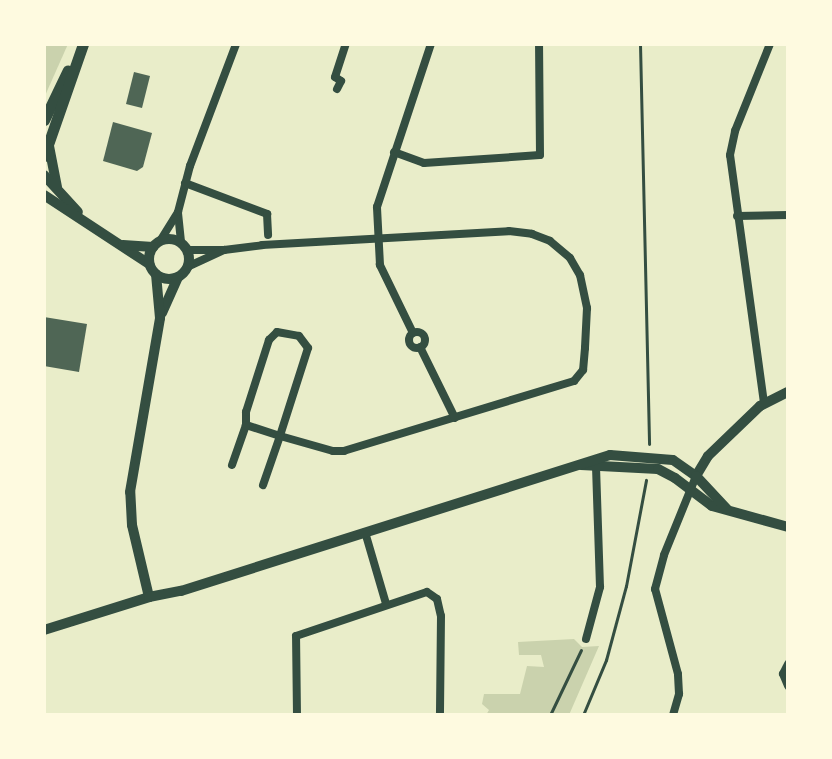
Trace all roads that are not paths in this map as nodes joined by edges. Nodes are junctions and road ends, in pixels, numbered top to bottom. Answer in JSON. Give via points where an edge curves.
{"nodes":[{"id":1,"x":82,"y":44,"type":"edge"},
{"id":2,"x":236,"y":44,"type":"edge"},
{"id":3,"x":346,"y":44,"type":"edge"},
{"id":4,"x":431,"y":44,"type":"edge"},
{"id":5,"x":539,"y":44,"type":"edge"},
{"id":6,"x":770,"y":44,"type":"edge"},
{"id":7,"x":337,"y":89,"type":"dead end"},
{"id":8,"x":44,"y":120,"type":"edge"},
{"id":9,"x":47,"y":151,"type":"edge"},
{"id":10,"x":394,"y":152,"type":"junction"},
{"id":11,"x":44,"y":175,"type":"edge"},
{"id":12,"x":185,"y":183,"type":"junction"},
{"id":13,"x":57,"y":189,"type":"junction"},
{"id":14,"x":44,"y":195,"type":"edge"},
{"id":15,"x":44,"y":203,"type":"edge"},
{"id":16,"x":59,"y":204,"type":"junction"},
{"id":17,"x":178,"y":212,"type":"junction"},
{"id":18,"x":788,"y":215,"type":"edge"},
{"id":19,"x":737,"y":216,"type":"junction"},
{"id":20,"x":81,"y":217,"type":"junction"},
{"id":21,"x":268,"y":235,"type":"dead end"},
{"id":22,"x":377,"y":238,"type":"junction"},
{"id":23,"x":156,"y":244,"type":"junction"},
{"id":24,"x":123,"y":245,"type":"junction"},
{"id":25,"x":184,"y":246,"type":"junction"},
{"id":26,"x":224,"y":250,"type":"junction"},
{"id":27,"x":187,"y":267,"type":"junction"},
{"id":28,"x":152,"y":269,"type":"junction"},
{"id":29,"x":178,"y":277,"type":"junction"},
{"id":30,"x":160,"y":318,"type":"junction"},
{"id":31,"x":788,"y":392,"type":"edge"},
{"id":32,"x":764,"y":403,"type":"junction"},
{"id":33,"x":455,"y":418,"type":"junction"},
{"id":34,"x":246,"y":425,"type":"junction"},
{"id":35,"x":280,"y":436,"type":"junction"},
{"id":36,"x":232,"y":465,"type":"dead end"},
{"id":37,"x":580,"y":465,"type":"junction"},
{"id":38,"x":596,"y":468,"type":"junction"},
{"id":39,"x":696,"y":476,"type":"junction"},
{"id":40,"x":263,"y":485,"type":"dead end"},
{"id":41,"x":690,"y":490,"type":"junction"},
{"id":42,"x":727,"y":509,"type":"junction"},
{"id":43,"x":788,"y":527,"type":"edge"},
{"id":44,"x":365,"y":532,"type":"junction"},
{"id":45,"x":149,"y":597,"type":"junction"},
{"id":46,"x":386,"y":604,"type":"junction"},
{"id":47,"x":44,"y":630,"type":"edge"},
{"id":48,"x":586,"y":639,"type":"road end"},
{"id":49,"x":788,"y":664,"type":"edge"},
{"id":50,"x":788,"y":686,"type":"edge"},
{"id":51,"x":297,"y":715,"type":"edge"},
{"id":52,"x":440,"y":715,"type":"edge"},
{"id":53,"x":673,"y":715,"type":"edge"}],
"edges":[{"from":1,"to":8,"type":"main road"},
{"from":1,"to":9,"type":"main road"},
{"from":2,"to":12,"type":"street"},
{"from":3,"to":7,"type":"street","via":[[335,77],[341,81]]},
{"from":4,"to":10,"type":"street"},
{"from":5,"to":10,"type":"street","via":[[540,155],[424,163]]},
{"from":6,"to":19,"type":"street","via":[[730,147]]},
{"from":9,"to":13,"type":"street"},
{"from":10,"to":22,"type":"street","via":[[378,195]]},
{"from":11,"to":13,"type":"street"},
{"from":12,"to":17,"type":"street"},
{"from":12,"to":21,"type":"street","via":[[267,214]]},
{"from":13,"to":20,"type":"street"},
{"from":14,"to":16,"type":"street"},
{"from":15,"to":16,"type":"street"},
{"from":16,"to":20,"type":"street"},
{"from":17,"to":23,"type":"street"},
{"from":17,"to":25,"type":"street"},
{"from":18,"to":19,"type":"street"},
{"from":19,"to":32,"type":"street"},
{"from":20,"to":24,"type":"street"},
{"from":22,"to":26,"type":"street"},
{"from":22,"to":33,"type":"street","via":[[383,273],[413,333],[423,335],[420,347]]},
{"from":22,"to":33,"type":"street","via":[[522,231],[559,247],[580,275],[587,308],[580,376],[567,385]]},
{"from":23,"to":24,"type":"street"},
{"from":23,"to":25,"type":"street","via":[[171,239]]},
{"from":23,"to":28,"type":"street"},
{"from":24,"to":28,"type":"street"},
{"from":25,"to":26,"type":"street"},
{"from":25,"to":27,"type":"street"},
{"from":26,"to":27,"type":"street"},
{"from":27,"to":29,"type":"street"},
{"from":28,"to":29,"type":"street","via":[[169,279]]},
{"from":28,"to":30,"type":"street"},
{"from":29,"to":30,"type":"street"},
{"from":30,"to":45,"type":"street","via":[[130,492]]},
{"from":31,"to":32,"type":"street"},
{"from":32,"to":39,"type":"street","via":[[708,456]]},
{"from":33,"to":35,"type":"street","via":[[339,451]]},
{"from":34,"to":35,"type":"street"},
{"from":34,"to":35,"type":"street","via":[[269,340],[277,332],[290,332],[308,348]]},
{"from":34,"to":36,"type":"street"},
{"from":35,"to":40,"type":"street"},
{"from":37,"to":38,"type":"street"},
{"from":37,"to":39,"type":"street","via":[[624,455],[665,458]]},
{"from":37,"to":44,"type":"street"},
{"from":38,"to":41,"type":"street","via":[[664,471]]},
{"from":38,"to":48,"type":"street","via":[[600,587]]},
{"from":39,"to":41,"type":"street"},
{"from":39,"to":42,"type":"street"},
{"from":41,"to":42,"type":"street","via":[[712,506]]},
{"from":41,"to":53,"type":"street","via":[[655,589],[678,674]]},
{"from":42,"to":43,"type":"street"},
{"from":44,"to":45,"type":"street"},
{"from":44,"to":46,"type":"street"},
{"from":45,"to":47,"type":"street"},
{"from":46,"to":51,"type":"street","via":[[296,636]]},
{"from":46,"to":52,"type":"street","via":[[419,592],[431,592],[437,599]]},
{"from":49,"to":50,"type":"street","via":[[783,674]]}]}
